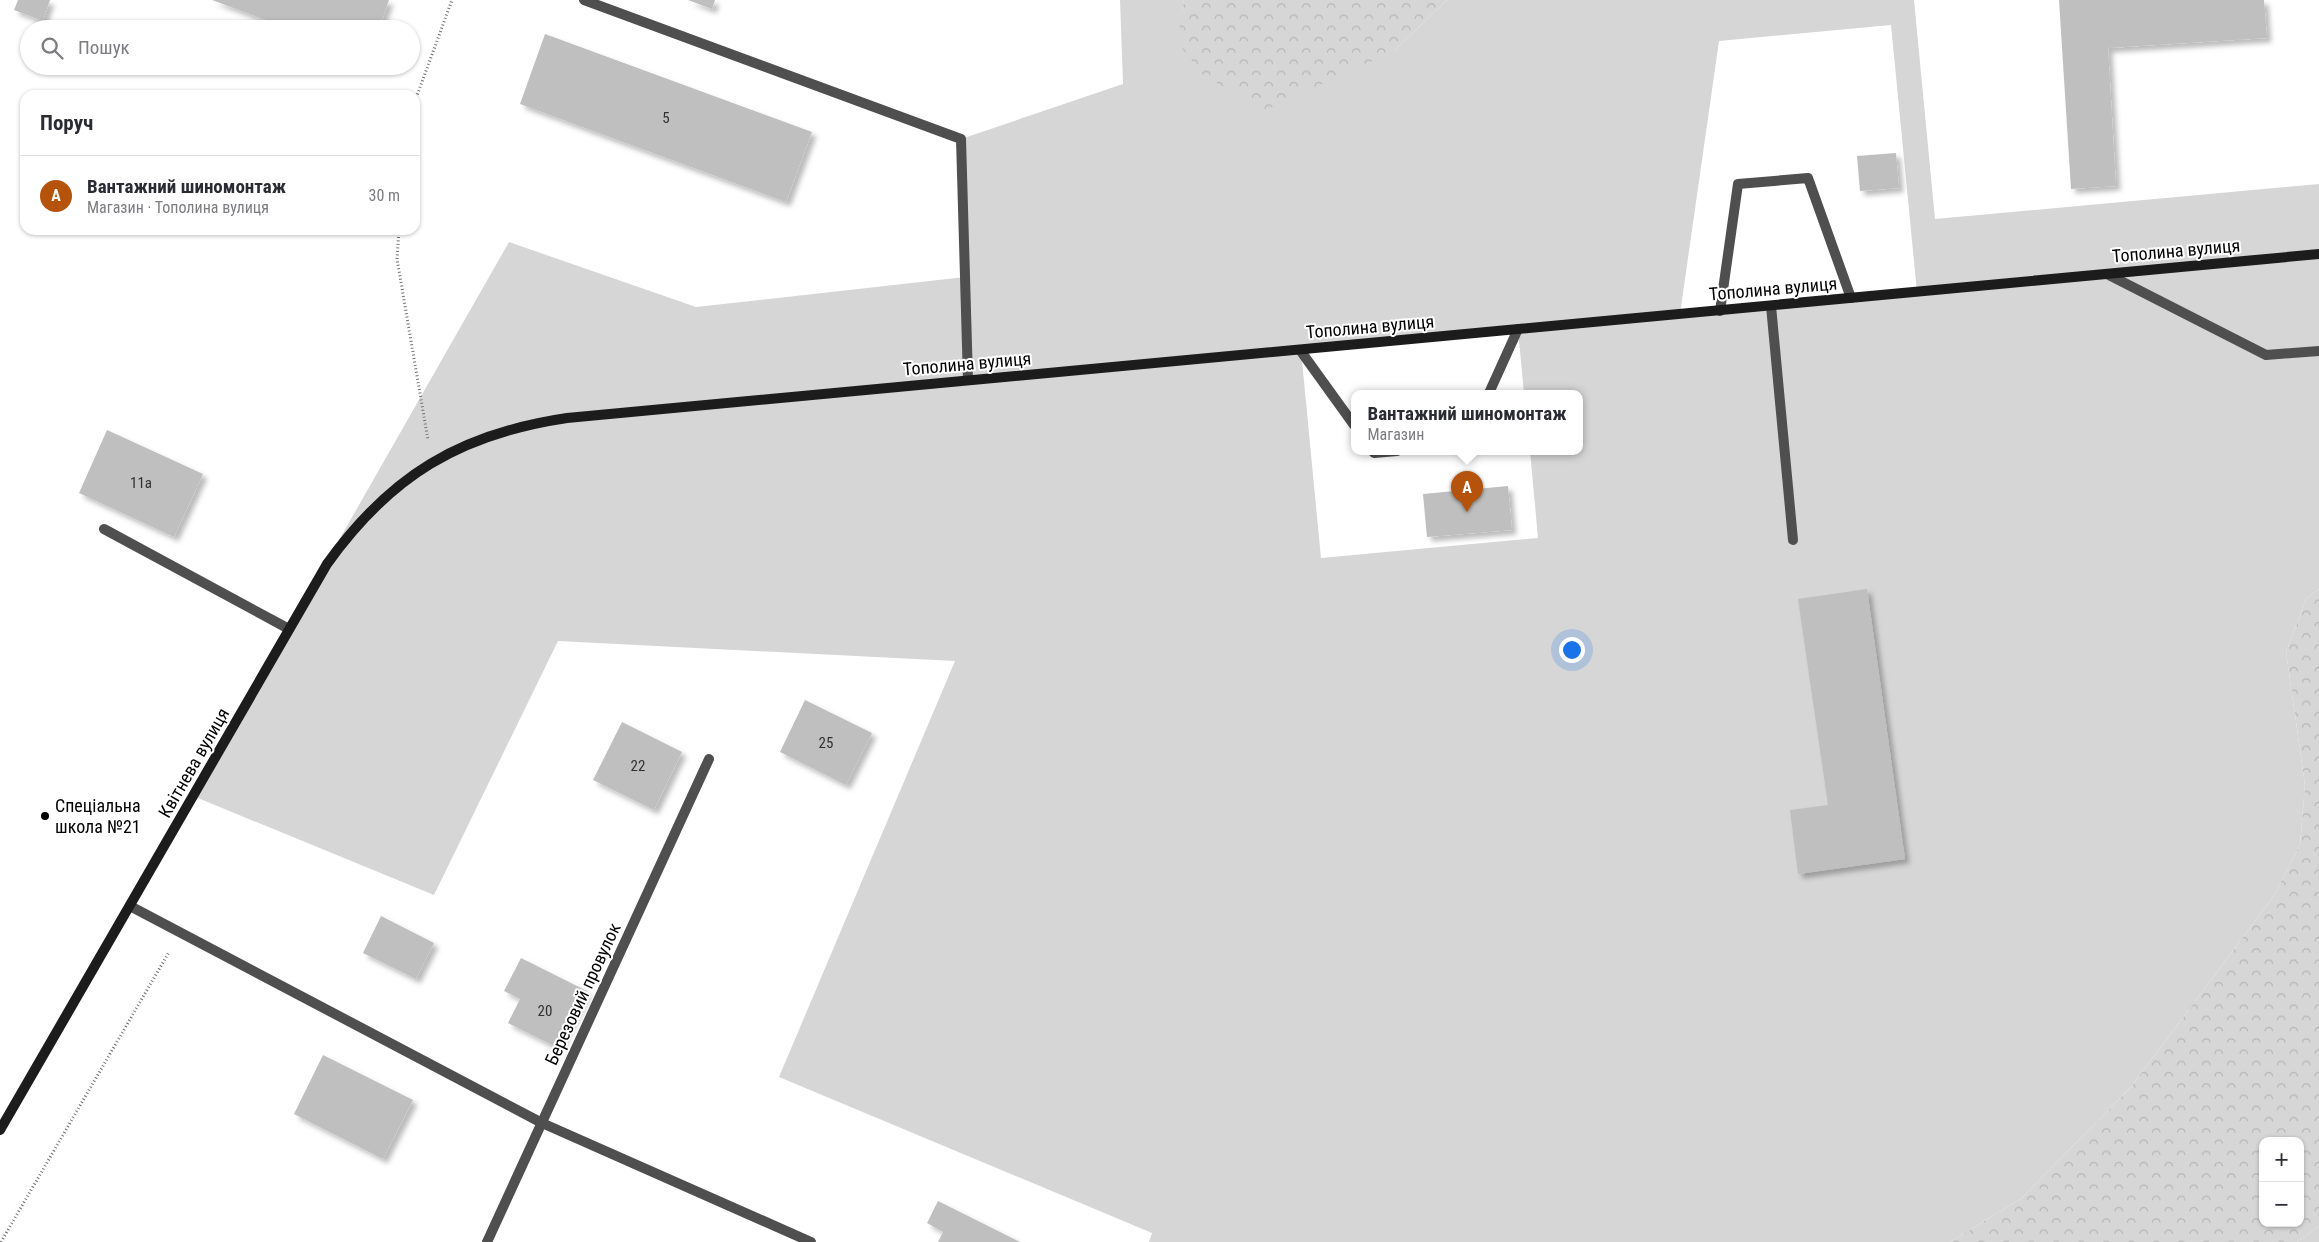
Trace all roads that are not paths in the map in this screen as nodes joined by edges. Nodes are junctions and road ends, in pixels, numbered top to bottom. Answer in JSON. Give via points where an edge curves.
{"nodes":[{"id":1,"x":584,"y":0,"type":"edge"},
{"id":2,"x":2319,"y":254,"type":"edge"},
{"id":3,"x":2107,"y":274,"type":"junction"},
{"id":4,"x":1851,"y":298,"type":"junction"},
{"id":5,"x":1771,"y":306,"type":"junction"},
{"id":6,"x":1720,"y":311,"type":"junction"},
{"id":7,"x":1518,"y":329,"type":"junction"},
{"id":8,"x":1300,"y":350,"type":"junction"},
{"id":9,"x":2319,"y":351,"type":"edge"},
{"id":10,"x":968,"y":380,"type":"junction"},
{"id":11,"x":1490,"y":390,"type":"edge"},
{"id":12,"x":1351,"y":421,"type":"edge"},
{"id":13,"x":431,"y":462,"type":"joint"},
{"id":14,"x":104,"y":529,"type":"dead end"},
{"id":15,"x":1793,"y":540,"type":"dead end"},
{"id":16,"x":290,"y":630,"type":"junction"},
{"id":17,"x":709,"y":759,"type":"dead end"},
{"id":18,"x":130,"y":906,"type":"junction"},
{"id":19,"x":542,"y":1124,"type":"junction"},
{"id":20,"x":0,"y":1130,"type":"edge"},
{"id":21,"x":487,"y":1242,"type":"edge"},
{"id":22,"x":811,"y":1242,"type":"edge"}],
"edges":[{"from":1,"to":10,"type":"street","via":[[961,139]]},
{"from":2,"to":3,"type":"main road","name":"Тополина вулиця"},
{"from":3,"to":4,"type":"main road","name":"Тополина вулиця"},
{"from":3,"to":9,"type":"street","via":[[2266,354]]},
{"from":4,"to":5,"type":"main road","name":"Тополина вулиця"},
{"from":4,"to":6,"type":"street","via":[[1808,178],[1738,184]]},
{"from":5,"to":6,"type":"main road","name":"Тополина вулиця"},
{"from":5,"to":15,"type":"street"},
{"from":6,"to":7,"type":"main road","name":"Тополина вулиця"},
{"from":7,"to":8,"type":"main road","name":"Тополина вулиця"},
{"from":7,"to":11,"type":"street"},
{"from":8,"to":10,"type":"main road","name":"Тополина вулиця"},
{"from":8,"to":12,"type":"street"},
{"from":10,"to":13,"type":"main road","name":"Тополина вулиця","via":[[531,423],[496,432]]},
{"from":13,"to":16,"type":"main road","name":"Квітнева вулиця","via":[[401,483],[349,534],[327,564]]},
{"from":14,"to":16,"type":"street"},
{"from":16,"to":18,"type":"main road","name":"Квітнева вулиця"},
{"from":17,"to":19,"type":"street","name":"Березовий провулок"},
{"from":18,"to":19,"type":"street"},
{"from":18,"to":20,"type":"main road","name":"Квітнева вулиця"},
{"from":19,"to":21,"type":"street","name":"Березовий провулок"},
{"from":19,"to":22,"type":"street"}]}
